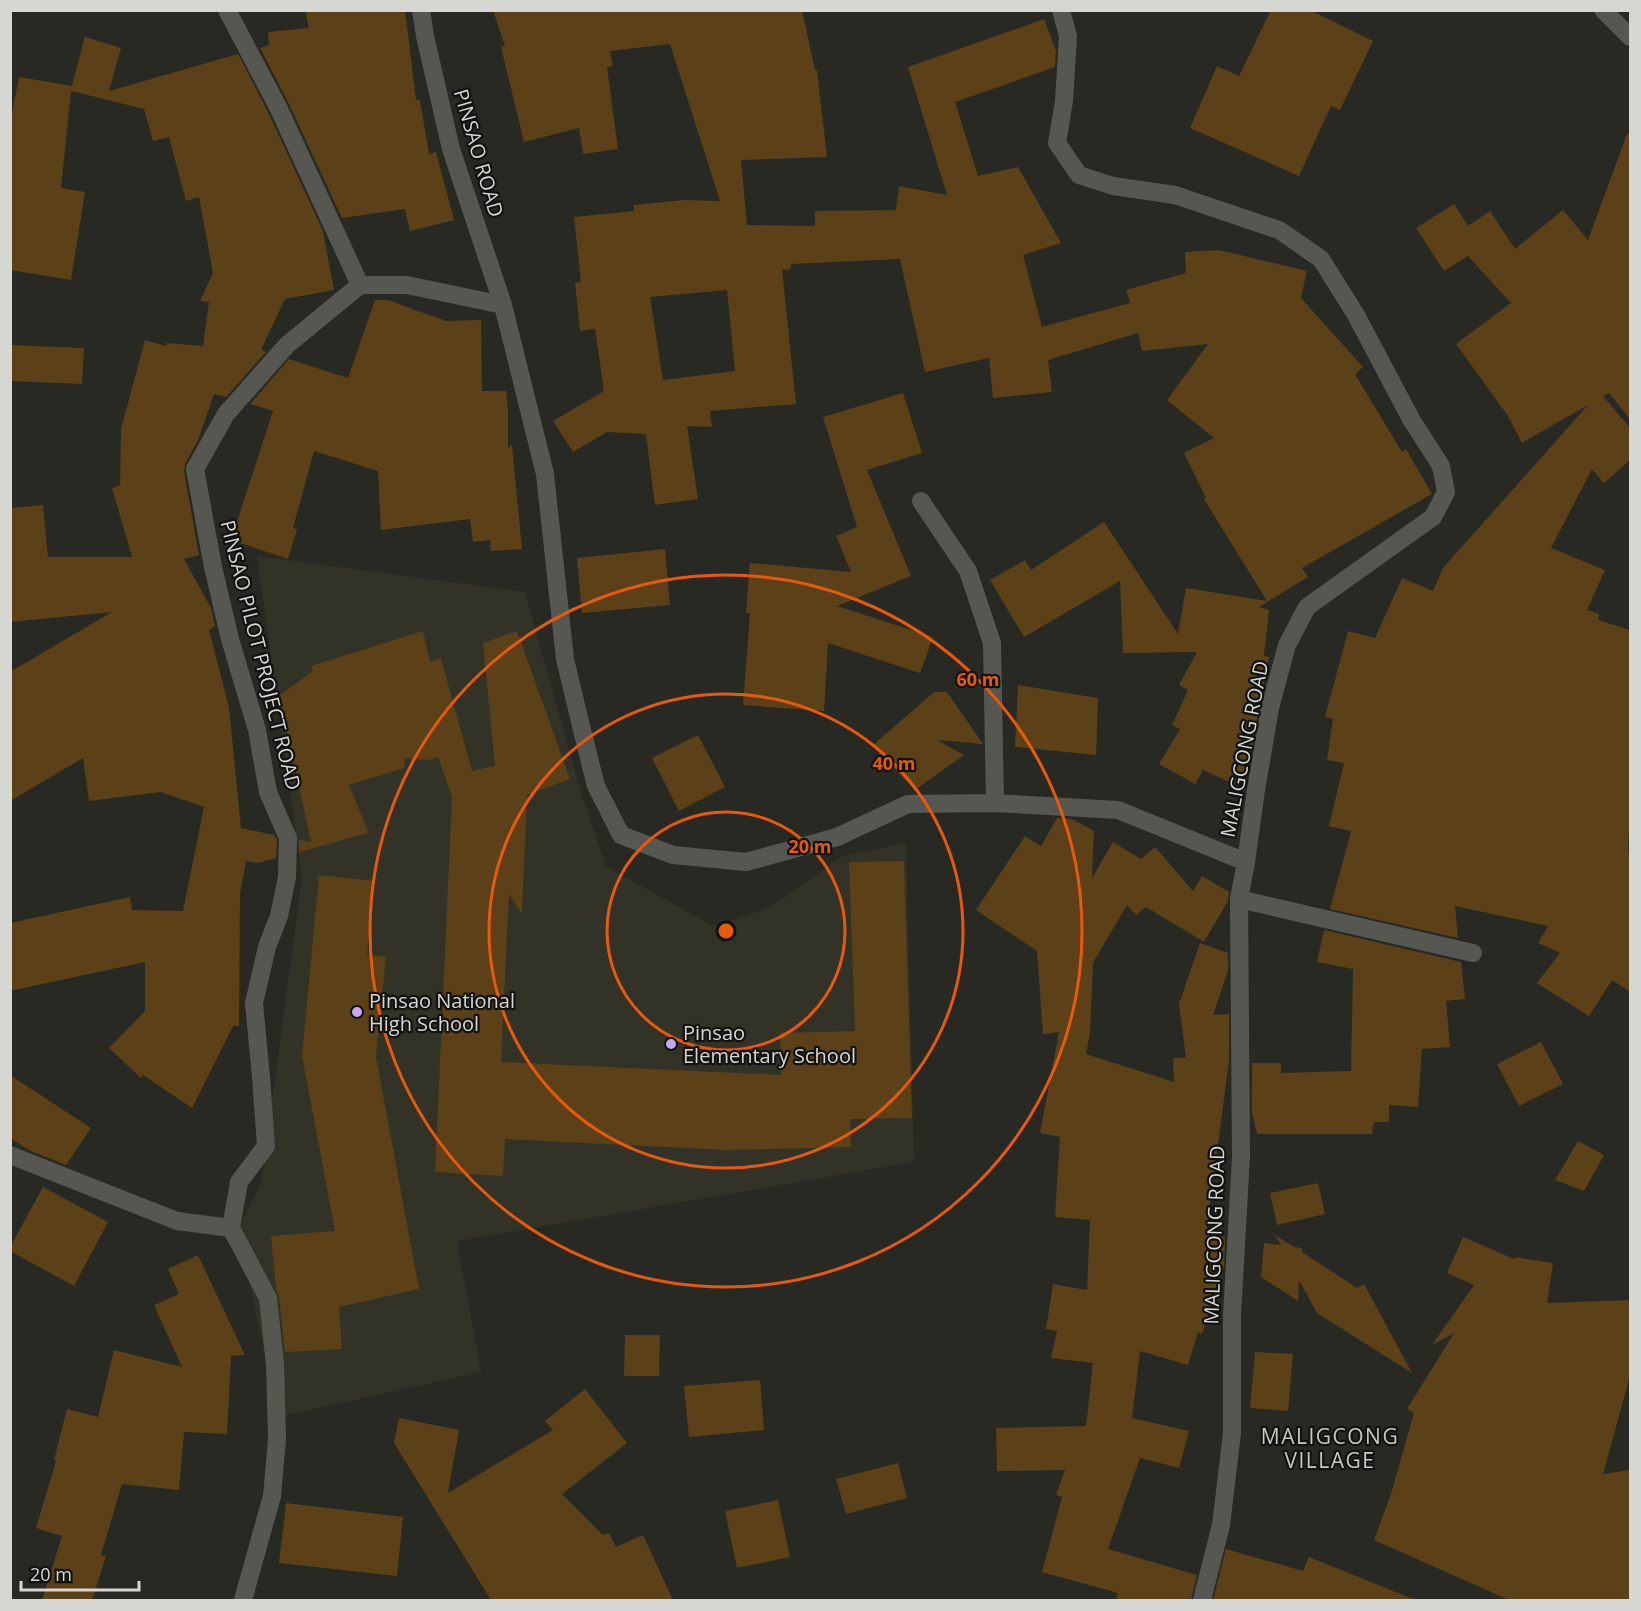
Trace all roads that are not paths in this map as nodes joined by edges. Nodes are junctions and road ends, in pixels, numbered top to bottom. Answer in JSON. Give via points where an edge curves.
{"nodes":[{"id":1,"x":227,"y":10,"type":"edge"},
{"id":2,"x":421,"y":10,"type":"edge"},
{"id":3,"x":1061,"y":10,"type":"edge"},
{"id":4,"x":1603,"y":10,"type":"edge"},
{"id":5,"x":1630,"y":37,"type":"edge"},
{"id":6,"x":360,"y":285,"type":"junction"},
{"id":7,"x":503,"y":305,"type":"junction"},
{"id":8,"x":921,"y":501,"type":"dead end"},
{"id":9,"x":995,"y":803,"type":"junction"},
{"id":10,"x":1246,"y":862,"type":"junction"},
{"id":11,"x":1239,"y":899,"type":"junction"},
{"id":12,"x":1473,"y":953,"type":"dead end"},
{"id":13,"x":10,"y":1155,"type":"edge"},
{"id":14,"x":231,"y":1228,"type":"junction"},
{"id":15,"x":243,"y":1600,"type":"edge"},
{"id":16,"x":1202,"y":1600,"type":"edge"}],
"edges":[{"from":1,"to":6,"type":"street","via":[[278,107]]},
{"from":2,"to":7,"type":"street","name":"PINSAO ROAD","via":[[451,149]]},
{"from":3,"to":10,"type":"street","name":"MALIGCONG ROAD","via":[[1068,36],[1057,143],[1079,175],[1113,186],[1174,195],[1269,226],[1321,259],[1441,466],[1446,492],[1432,517],[1307,607],[1287,645],[1270,708]]},
{"from":4,"to":5,"type":"street"},
{"from":6,"to":7,"type":"street","via":[[407,285]]},
{"from":6,"to":14,"type":"street","name":"PINSAO PILOT PROJECT ROAD","via":[[287,345],[226,414],[195,469],[213,567],[256,730],[268,792],[288,838],[287,877],[279,916],[254,1003],[266,1146],[239,1182]]},
{"from":7,"to":9,"type":"street","via":[[545,474],[565,658],[596,786],[621,835],[673,855],[746,862],[837,837],[908,804]]},
{"from":8,"to":9,"type":"street","via":[[968,571],[992,643]]},
{"from":9,"to":10,"type":"street","via":[[1118,810]]},
{"from":10,"to":11,"type":"street","name":"MALIGCONG ROAD"},
{"from":11,"to":12,"type":"street"},
{"from":11,"to":16,"type":"street","name":"MALIGCONG ROAD","via":[[1241,1157],[1232,1315],[1232,1434],[1221,1525]]},
{"from":13,"to":14,"type":"street","via":[[177,1221]]},
{"from":14,"to":15,"type":"street","via":[[268,1298],[277,1417],[272,1496]]}]}
